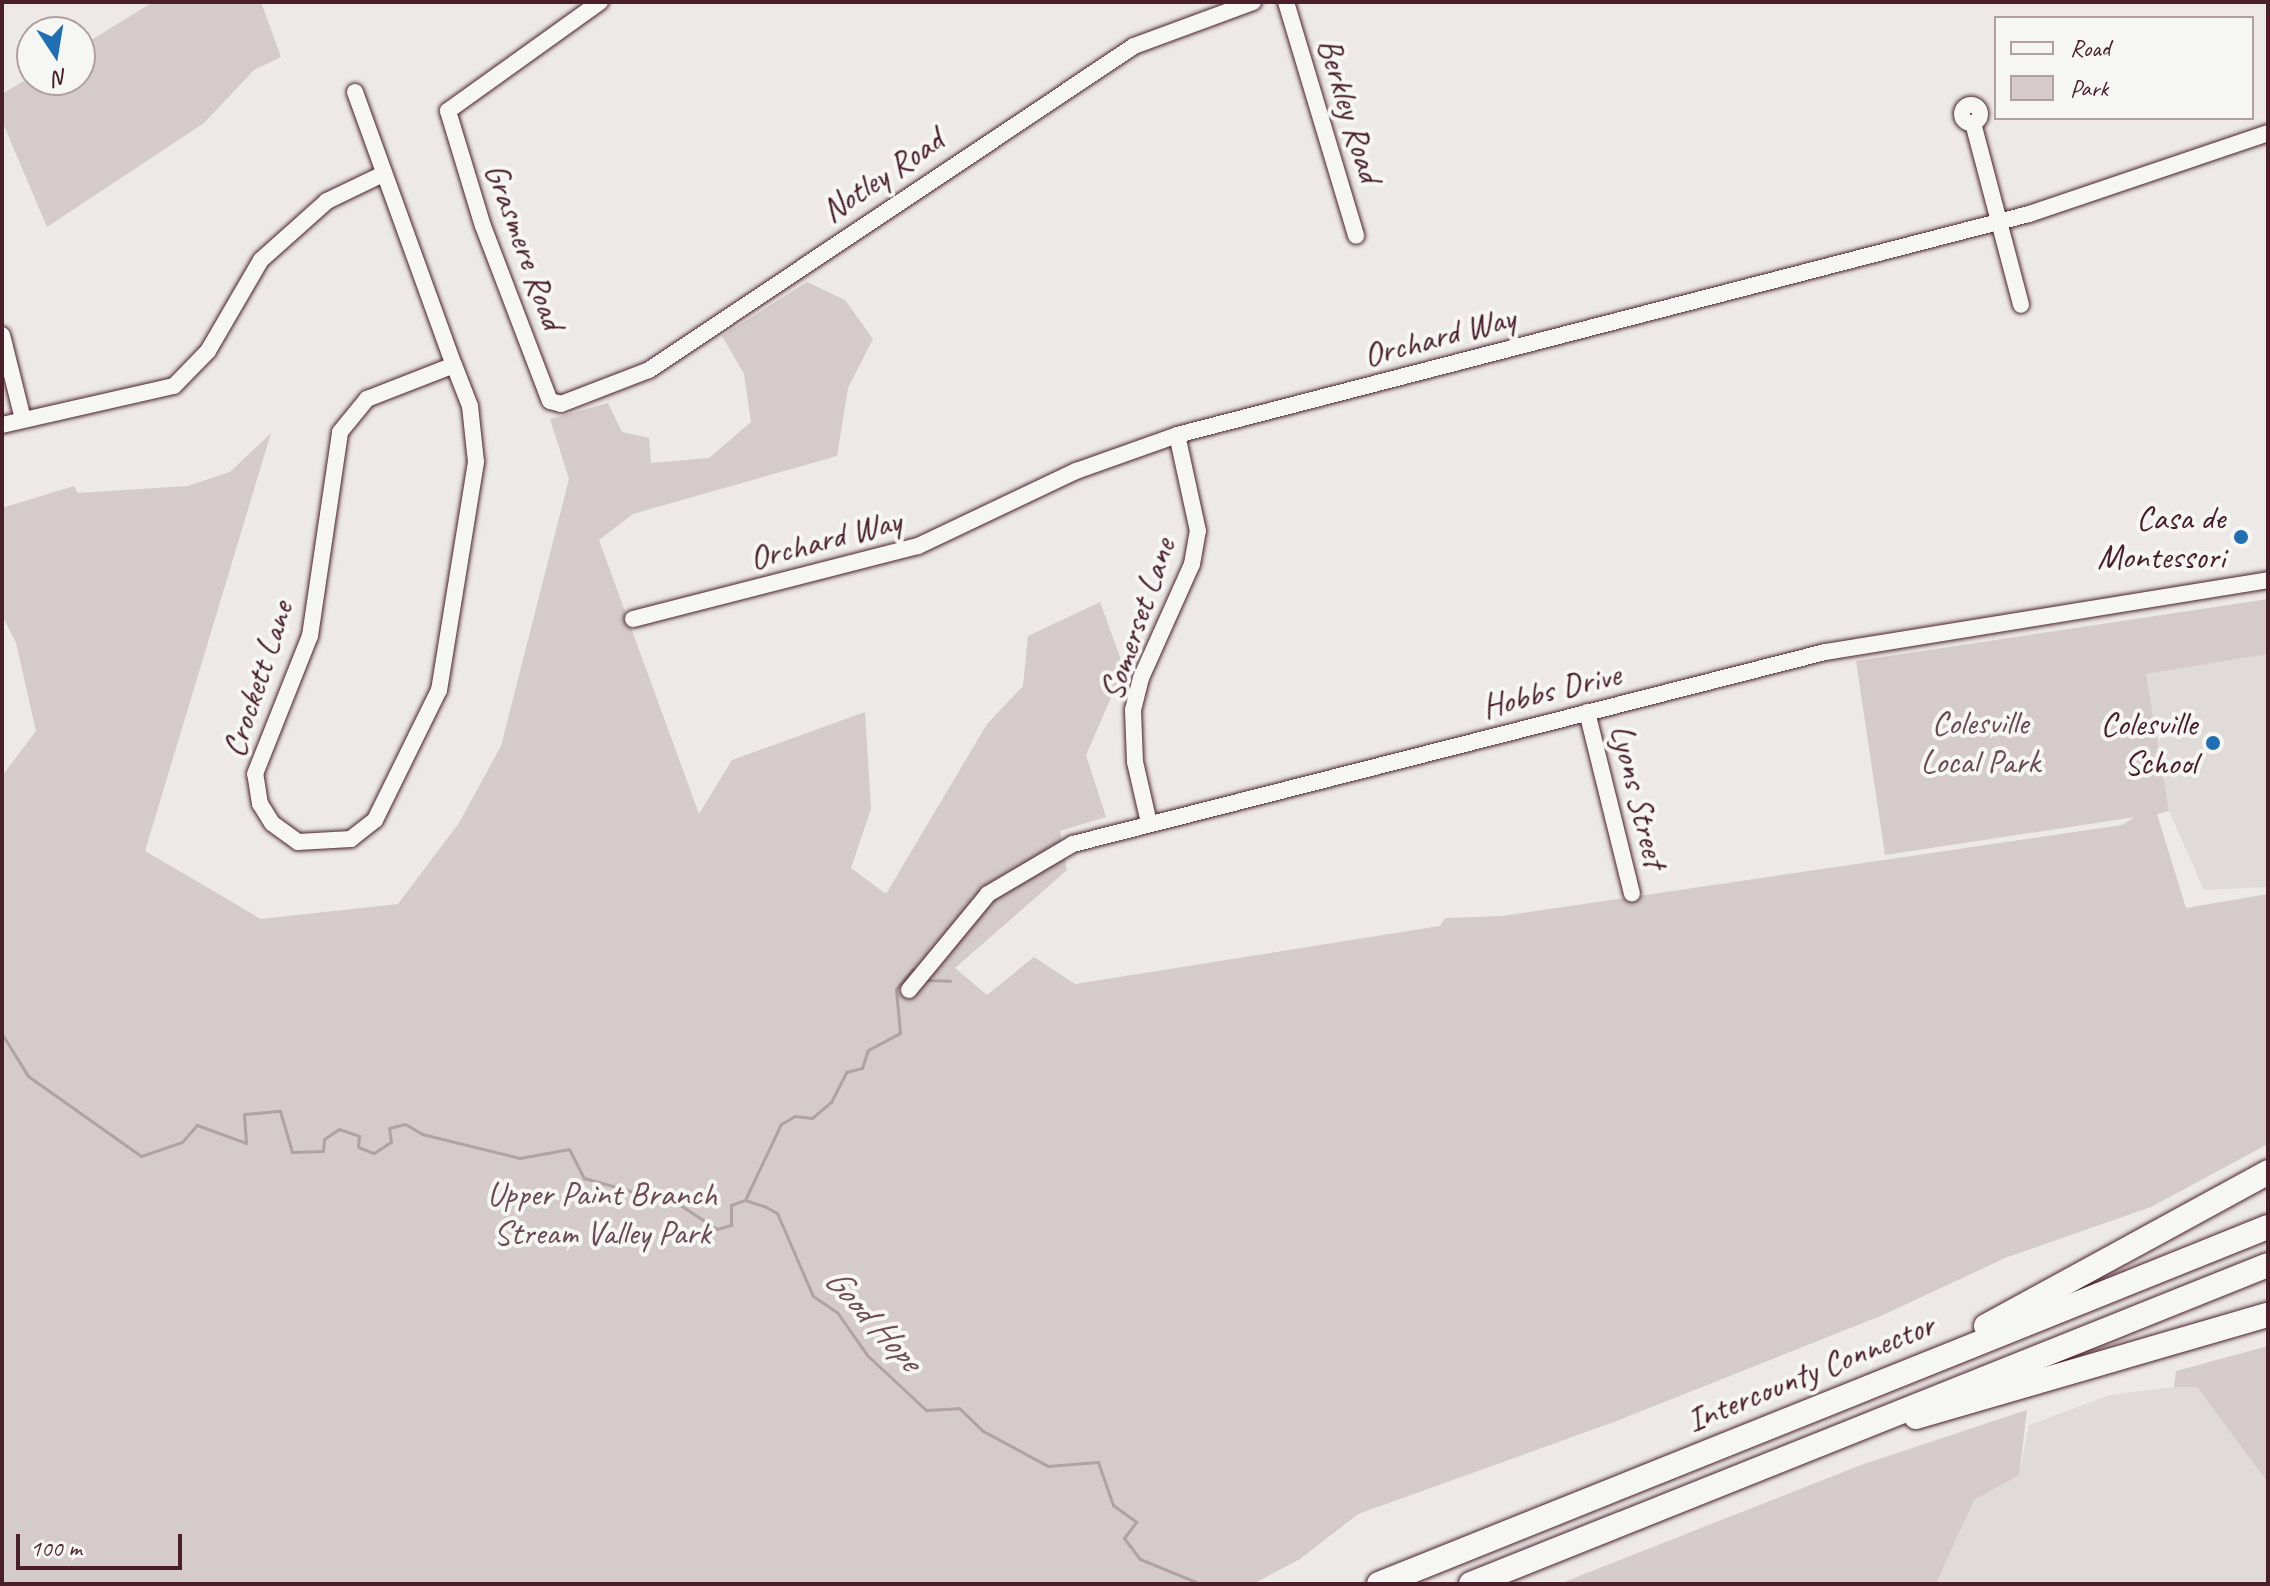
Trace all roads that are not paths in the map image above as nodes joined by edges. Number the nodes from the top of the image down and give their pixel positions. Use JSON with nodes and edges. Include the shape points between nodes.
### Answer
{"nodes":[{"id":1,"x":600,"y":2,"type":"edge"},
{"id":2,"x":1253,"y":2,"type":"edge"},
{"id":3,"x":1286,"y":2,"type":"edge"},
{"id":4,"x":355,"y":92,"type":"dead end"},
{"id":5,"x":1973,"y":123,"type":"dead end"},
{"id":6,"x":2268,"y":133,"type":"edge"},
{"id":7,"x":383,"y":174,"type":"junction"},
{"id":8,"x":1995,"y":223,"type":"junction"},
{"id":9,"x":1356,"y":236,"type":"dead end"},
{"id":10,"x":2021,"y":305,"type":"dead end"},
{"id":11,"x":2,"y":335,"type":"edge"},
{"id":12,"x":454,"y":365,"type":"junction"},
{"id":13,"x":550,"y":401,"type":"joint"},
{"id":14,"x":23,"y":419,"type":"junction"},
{"id":15,"x":2,"y":425,"type":"edge"},
{"id":16,"x":1177,"y":435,"type":"junction"},
{"id":17,"x":2268,"y":580,"type":"edge"},
{"id":18,"x":633,"y":619,"type":"dead end"},
{"id":19,"x":1587,"y":712,"type":"junction"},
{"id":20,"x":1149,"y":823,"type":"junction"},
{"id":21,"x":1632,"y":894,"type":"dead end"},
{"id":22,"x":909,"y":990,"type":"dead end"},
{"id":23,"x":2268,"y":1172,"type":"edge"},
{"id":24,"x":2268,"y":1227,"type":"edge"},
{"id":25,"x":2268,"y":1265,"type":"edge"},
{"id":26,"x":2268,"y":1315,"type":"edge"},
{"id":27,"x":1940,"y":1355,"type":"junction"},
{"id":28,"x":1836,"y":1437,"type":"junction"},
{"id":29,"x":1379,"y":1584,"type":"edge"},
{"id":30,"x":1471,"y":1584,"type":"edge"}],
"edges":[{"from":1,"to":13,"type":"street","name":"Grasmere Road","via":[[448,111],[483,226]]},
{"from":2,"to":13,"type":"street","name":"Notley Road","via":[[1134,46],[1066,86],[649,370],[561,404]]},
{"from":3,"to":9,"type":"street","name":"Berkley Road"},
{"from":4,"to":7,"type":"street","name":"Crockett Lane"},
{"from":5,"to":8,"type":"street"},
{"from":6,"to":8,"type":"street","name":"Orchard Way","via":[[2108,191]]},
{"from":7,"to":12,"type":"street","name":"Crockett Lane"},
{"from":7,"to":14,"type":"street","via":[[327,201],[261,260],[208,351],[174,386],[124,402]]},
{"from":8,"to":10,"type":"street"},
{"from":8,"to":16,"type":"street","name":"Orchard Way"},
{"from":11,"to":14,"type":"street"},
{"from":12,"to":12,"type":"street","name":"Crockett Lane","via":[[470,406],[476,462],[439,690],[375,820],[333,844],[298,842],[272,823],[260,804],[255,774],[310,636],[340,432],[367,399]]},
{"from":14,"to":15,"type":"street"},
{"from":16,"to":18,"type":"street","name":"Orchard Way","via":[[1076,471],[918,546]]},
{"from":16,"to":20,"type":"street","name":"Somerset Lane","via":[[1198,531],[1192,564],[1141,678],[1133,710],[1135,762]]},
{"from":17,"to":19,"type":"street","name":"Hobbs Drive","via":[[1825,652]]},
{"from":19,"to":20,"type":"street","name":"Hobbs Drive"},
{"from":19,"to":21,"type":"street","name":"Lyons Street"},
{"from":20,"to":22,"type":"street","name":"Hobbs Drive","via":[[1073,844],[988,894]]},
{"from":23,"to":27,"type":"highway","via":[[2035,1296]]},
{"from":24,"to":27,"type":"highway","name":"Intercounty Connector"},
{"from":25,"to":28,"type":"highway","name":"Intercounty Connector"},
{"from":26,"to":28,"type":"highway","via":[[1957,1408]]},
{"from":27,"to":29,"type":"highway","name":"Intercounty Connector"},
{"from":28,"to":30,"type":"highway","name":"Intercounty Connector"}]}
